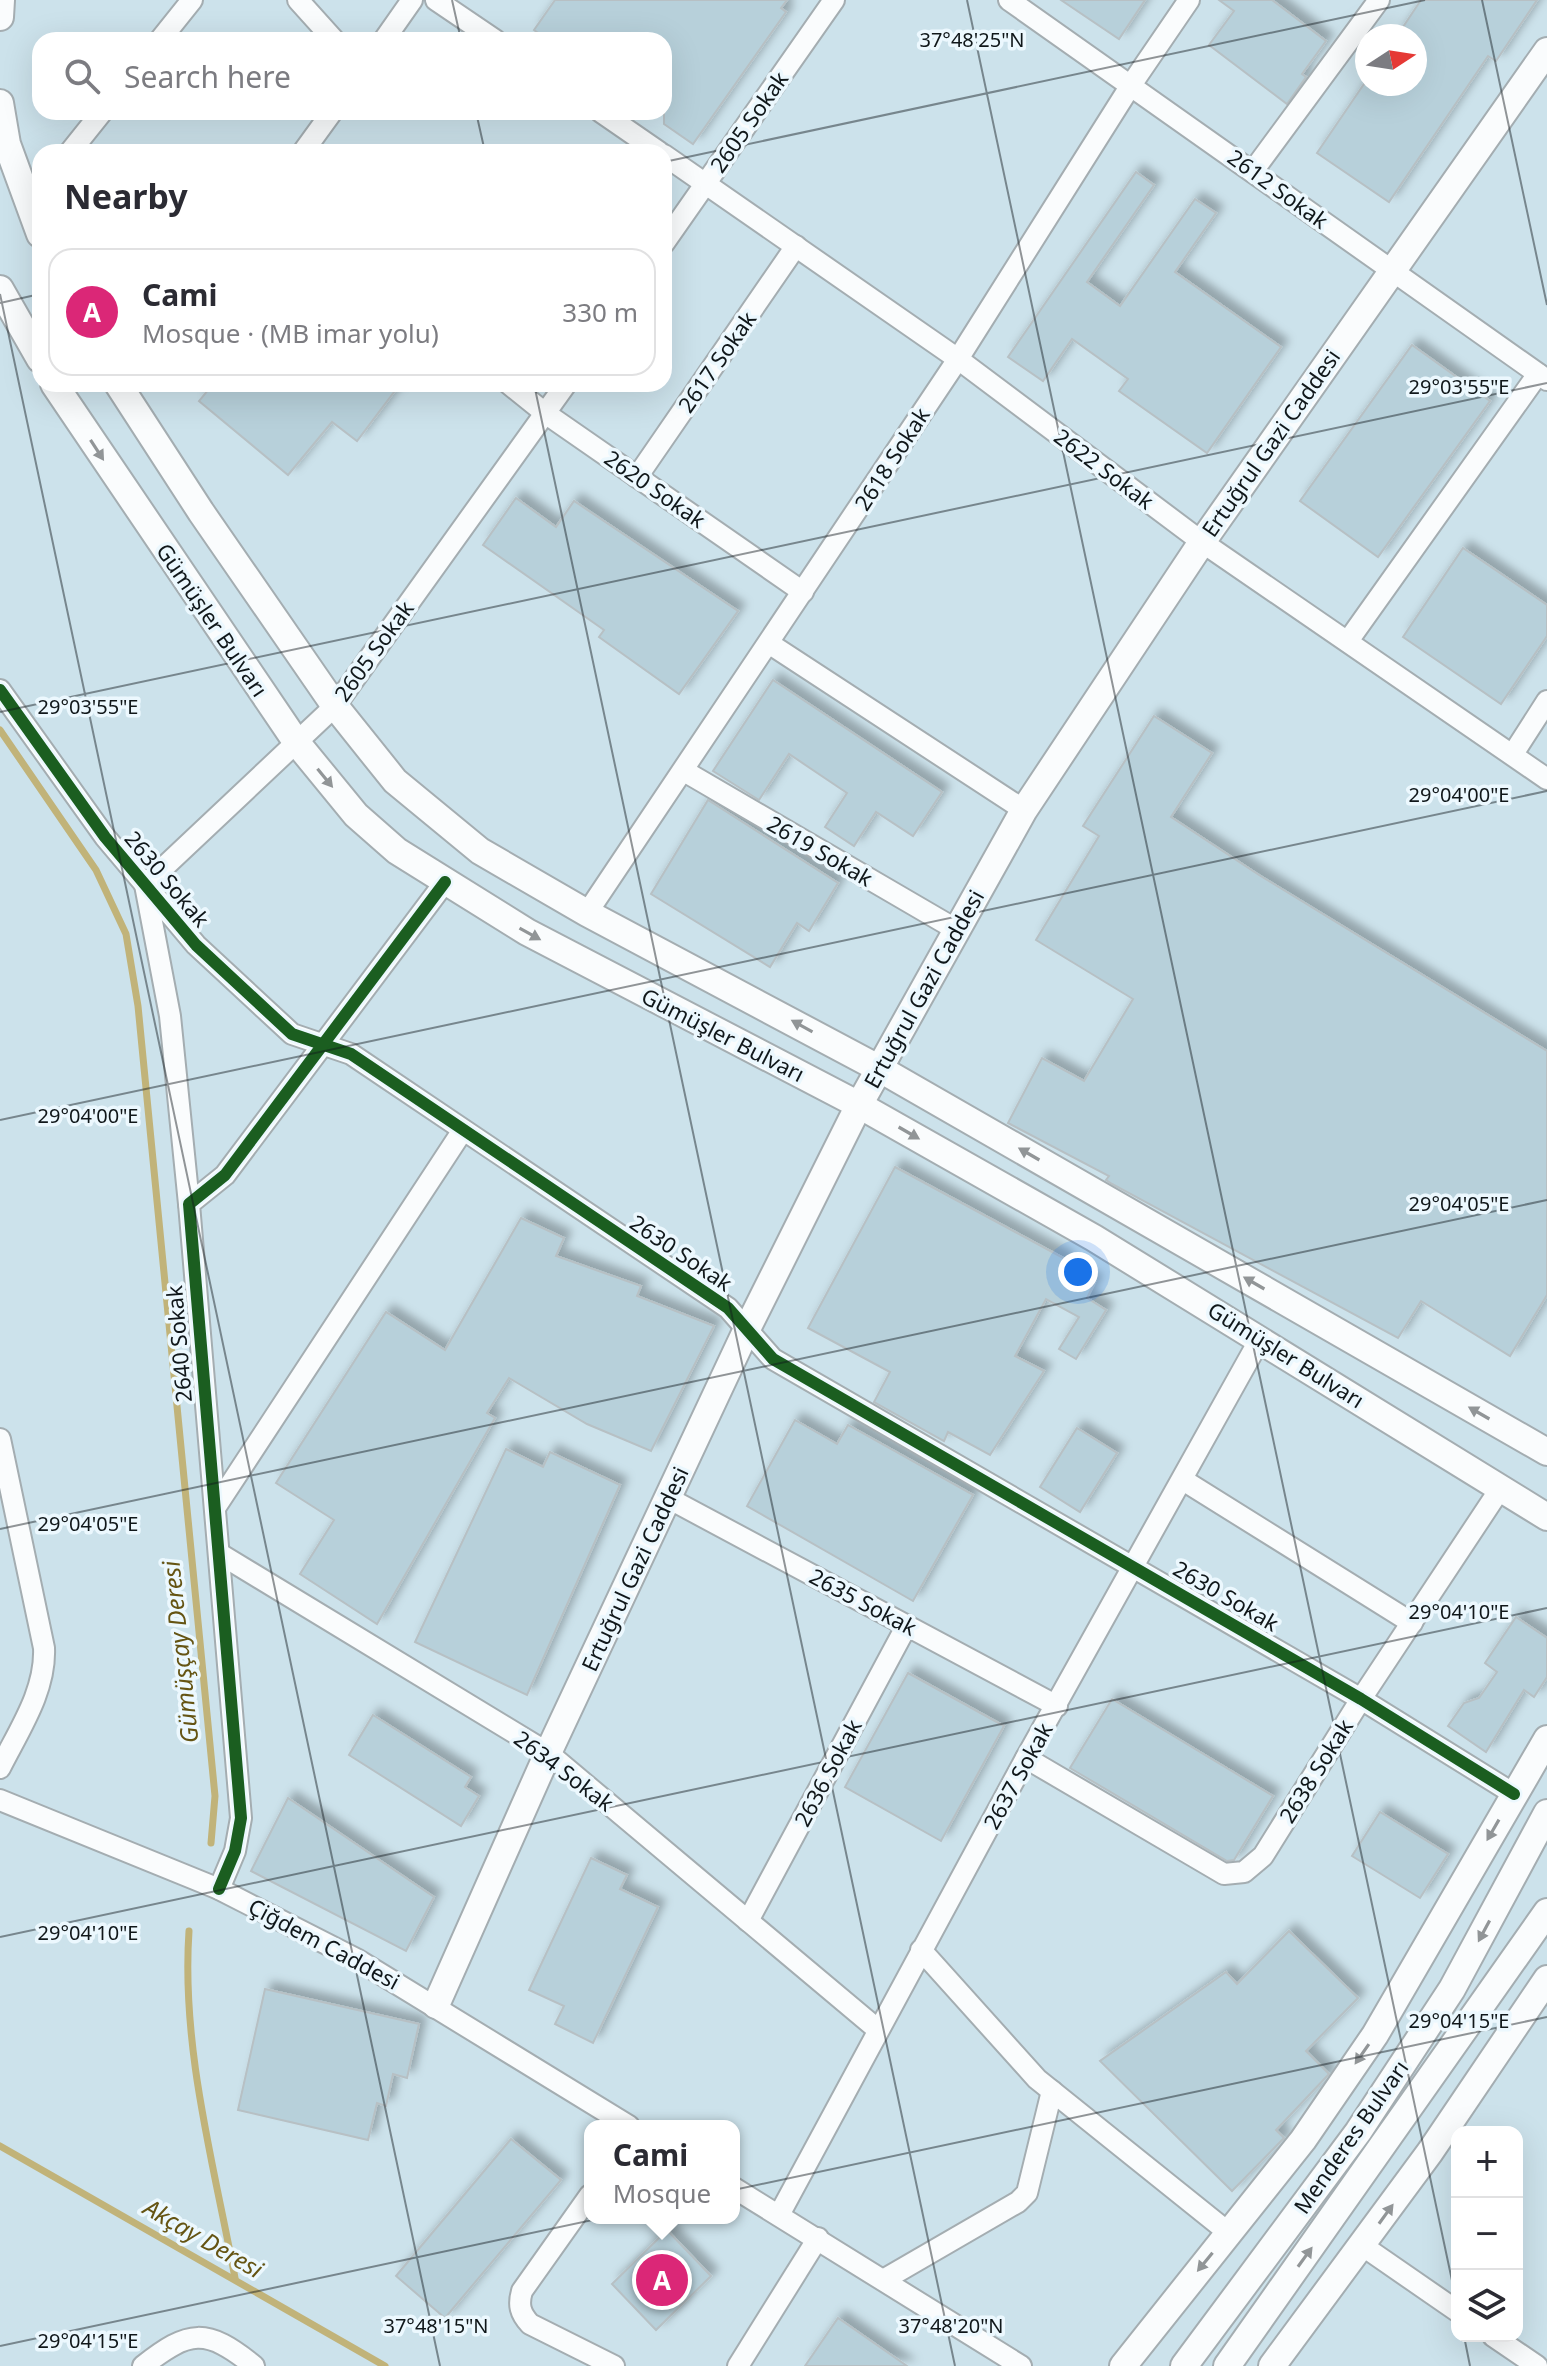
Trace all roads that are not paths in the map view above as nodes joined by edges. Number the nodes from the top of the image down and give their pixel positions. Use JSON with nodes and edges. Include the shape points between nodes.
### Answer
{"nodes":[{"id":1,"x":1,"y":0,"type":"edge"},
{"id":2,"x":192,"y":0,"type":"edge"},
{"id":3,"x":298,"y":0,"type":"edge"},
{"id":4,"x":412,"y":0,"type":"edge"},
{"id":5,"x":436,"y":0,"type":"edge"},
{"id":6,"x":834,"y":0,"type":"edge"},
{"id":7,"x":1009,"y":0,"type":"edge"},
{"id":8,"x":1189,"y":0,"type":"edge"},
{"id":9,"x":1379,"y":0,"type":"edge"},
{"id":10,"x":0,"y":17,"type":"edge"},
{"id":11,"x":166,"y":32,"type":"edge"},
{"id":12,"x":327,"y":32,"type":"edge"},
{"id":13,"x":390,"y":32,"type":"edge"},
{"id":14,"x":483,"y":32,"type":"edge"},
{"id":15,"x":1547,"y":51,"type":"edge"},
{"id":16,"x":1131,"y":85,"type":"junction"},
{"id":17,"x":0,"y":103,"type":"edge"},
{"id":18,"x":96,"y":120,"type":"edge"},
{"id":19,"x":326,"y":120,"type":"edge"},
{"id":20,"x":613,"y":120,"type":"edge"},
{"id":21,"x":76,"y":144,"type":"edge"},
{"id":22,"x":309,"y":144,"type":"edge"},
{"id":23,"x":647,"y":144,"type":"edge"},
{"id":24,"x":672,"y":161,"type":"edge"},
{"id":25,"x":1253,"y":171,"type":"junction"},
{"id":26,"x":706,"y":184,"type":"junction"},
{"id":27,"x":32,"y":194,"type":"edge"},
{"id":28,"x":672,"y":232,"type":"edge"},
{"id":29,"x":796,"y":246,"type":"junction"},
{"id":30,"x":1390,"y":270,"type":"junction"},
{"id":31,"x":0,"y":289,"type":"edge"},
{"id":32,"x":32,"y":345,"type":"edge"},
{"id":33,"x":958,"y":359,"type":"junction"},
{"id":34,"x":1542,"y":377,"type":"edge"},
{"id":35,"x":59,"y":392,"type":"edge"},
{"id":36,"x":123,"y":392,"type":"edge"},
{"id":37,"x":519,"y":392,"type":"edge"},
{"id":38,"x":560,"y":392,"type":"edge"},
{"id":39,"x":545,"y":413,"type":"junction"},
{"id":40,"x":637,"y":477,"type":"junction"},
{"id":41,"x":1202,"y":542,"type":"junction"},
{"id":42,"x":803,"y":592,"type":"junction"},
{"id":43,"x":1348,"y":641,"type":"junction"},
{"id":44,"x":770,"y":644,"type":"junction"},
{"id":45,"x":0,"y":690,"type":"edge"},
{"id":46,"x":1547,"y":701,"type":"edge"},
{"id":47,"x":335,"y":706,"type":"junction"},
{"id":48,"x":297,"y":743,"type":"junction"},
{"id":49,"x":1513,"y":754,"type":"junction"},
{"id":50,"x":684,"y":771,"type":"junction"},
{"id":51,"x":1547,"y":779,"type":"edge"},
{"id":52,"x":1024,"y":810,"type":"junction"},
{"id":53,"x":445,"y":882,"type":"junction"},
{"id":54,"x":145,"y":885,"type":"junction"},
{"id":55,"x":587,"y":913,"type":"junction"},
{"id":56,"x":957,"y":930,"type":"junction"},
{"id":57,"x":320,"y":1046,"type":"junction"},
{"id":58,"x":880,"y":1069,"type":"junction"},
{"id":59,"x":859,"y":1105,"type":"junction"},
{"id":60,"x":463,"y":1130,"type":"junction"},
{"id":61,"x":189,"y":1204,"type":"junction"},
{"id":62,"x":746,"y":1331,"type":"junction"},
{"id":63,"x":1260,"y":1339,"type":"junction"},
{"id":64,"x":0,"y":1439,"type":"edge"},
{"id":65,"x":1547,"y":1452,"type":"edge"},
{"id":66,"x":1183,"y":1480,"type":"junction"},
{"id":67,"x":1500,"y":1489,"type":"junction"},
{"id":68,"x":668,"y":1498,"type":"junction"},
{"id":69,"x":215,"y":1508,"type":"junction"},
{"id":70,"x":1547,"y":1517,"type":"edge"},
{"id":71,"x":220,"y":1554,"type":"junction"},
{"id":72,"x":1135,"y":1566,"type":"junction"},
{"id":73,"x":1412,"y":1623,"type":"junction"},
{"id":74,"x":907,"y":1625,"type":"junction"},
{"id":75,"x":1361,"y":1699,"type":"junction"},
{"id":76,"x":1057,"y":1706,"type":"junction"},
{"id":77,"x":1547,"y":1739,"type":"edge"},
{"id":78,"x":548,"y":1753,"type":"junction"},
{"id":79,"x":1026,"y":1758,"type":"junction"},
{"id":80,"x":0,"y":1768,"type":"edge"},
{"id":81,"x":1514,"y":1794,"type":"junction"},
{"id":82,"x":0,"y":1800,"type":"edge"},
{"id":83,"x":1547,"y":1813,"type":"edge"},
{"id":84,"x":219,"y":1889,"type":"junction"},
{"id":85,"x":1547,"y":1912,"type":"edge"},
{"id":86,"x":748,"y":1921,"type":"junction"},
{"id":87,"x":921,"y":1950,"type":"junction"},
{"id":88,"x":1547,"y":1979,"type":"edge"},
{"id":89,"x":436,"y":2005,"type":"junction"},
{"id":90,"x":877,"y":2029,"type":"junction"},
{"id":91,"x":1052,"y":2091,"type":"junction"},
{"id":92,"x":619,"y":2120,"type":"edge"},
{"id":93,"x":740,"y":2192,"type":"edge"},
{"id":94,"x":584,"y":2203,"type":"edge"},
{"id":95,"x":779,"y":2215,"type":"junction"},
{"id":96,"x":1229,"y":2233,"type":"junction"},
{"id":97,"x":818,"y":2238,"type":"junction"},
{"id":98,"x":1363,"y":2246,"type":"junction"},
{"id":99,"x":885,"y":2279,"type":"junction"},
{"id":100,"x":1451,"y":2307,"type":"edge"},
{"id":101,"x":1502,"y":2342,"type":"edge"},
{"id":102,"x":143,"y":2366,"type":"edge"},
{"id":103,"x":254,"y":2366,"type":"edge"},
{"id":104,"x":614,"y":2366,"type":"edge"},
{"id":105,"x":738,"y":2366,"type":"edge"},
{"id":106,"x":1021,"y":2366,"type":"edge"},
{"id":107,"x":1123,"y":2366,"type":"edge"},
{"id":108,"x":1184,"y":2366,"type":"edge"},
{"id":109,"x":1227,"y":2366,"type":"edge"},
{"id":110,"x":1272,"y":2366,"type":"edge"},
{"id":111,"x":1537,"y":2366,"type":"edge"}],
"edges":[{"from":1,"to":10,"type":"main road"},
{"from":2,"to":11,"type":"street"},
{"from":3,"to":12,"type":"street"},
{"from":4,"to":13,"type":"street"},
{"from":5,"to":14,"type":"street"},
{"from":6,"to":26,"type":"street","name":"2605 Sokak"},
{"from":7,"to":16,"type":"street","name":"2612 Sokak"},
{"from":8,"to":16,"type":"street","name":"2618 Sokak"},
{"from":9,"to":25,"type":"street"},
{"from":15,"to":30,"type":"main road","name":"Ertuğrul Gazi Caddesi"},
{"from":16,"to":25,"type":"street","name":"2612 Sokak"},
{"from":16,"to":33,"type":"street","name":"2618 Sokak"},
{"from":17,"to":27,"type":"main road","via":[[7,144]]},
{"from":18,"to":21,"type":"street"},
{"from":19,"to":22,"type":"street"},
{"from":20,"to":23,"type":"street","name":"2622 Sokak"},
{"from":24,"to":26,"type":"street","name":"2622 Sokak"},
{"from":25,"to":30,"type":"street","name":"2612 Sokak"},
{"from":26,"to":28,"type":"street","name":"2605 Sokak"},
{"from":26,"to":29,"type":"street","name":"2622 Sokak"},
{"from":29,"to":33,"type":"street","name":"2622 Sokak"},
{"from":29,"to":40,"type":"street","name":"2617 Sokak"},
{"from":30,"to":34,"type":"street","name":"2612 Sokak"},
{"from":30,"to":41,"type":"main road","name":"Ertuğrul Gazi Caddesi"},
{"from":31,"to":32,"type":"main road"},
{"from":33,"to":41,"type":"street","name":"2622 Sokak"},
{"from":33,"to":42,"type":"street","name":"2618 Sokak"},
{"from":34,"to":43,"type":"street"},
{"from":35,"to":48,"type":"main road","name":"Gümüşler Bulvarı","one_way":true},
{"from":36,"to":47,"type":"main road","name":"Gümüşler Bulvarı"},
{"from":37,"to":39,"type":"street","name":"2620 Sokak"},
{"from":38,"to":39,"type":"street","name":"2605 Sokak"},
{"from":39,"to":40,"type":"street","name":"2620 Sokak"},
{"from":39,"to":47,"type":"street","name":"2605 Sokak"},
{"from":40,"to":42,"type":"street","name":"2620 Sokak"},
{"from":41,"to":43,"type":"street","name":"2622 Sokak"},
{"from":41,"to":52,"type":"main road","name":"Ertuğrul Gazi Caddesi"},
{"from":42,"to":44,"type":"street","name":"2618 Sokak"},
{"from":43,"to":49,"type":"street","name":"2622 Sokak"},
{"from":44,"to":50,"type":"street","name":"2618 Sokak"},
{"from":44,"to":52,"type":"street"},
{"from":45,"to":54,"type":"street","name":"2630 Sokak"},
{"from":46,"to":49,"type":"street"},
{"from":47,"to":48,"type":"street","name":"2605 Sokak"},
{"from":47,"to":55,"type":"main road","name":"Gümüşler Bulvarı","via":[[395,781],[480,851]]},
{"from":48,"to":53,"type":"main road","name":"Gümüşler Bulvarı","one_way":true,"via":[[356,815],[397,851]]},
{"from":48,"to":54,"type":"street","name":"2605 Sokak"},
{"from":49,"to":51,"type":"street","name":"2622 Sokak"},
{"from":50,"to":55,"type":"street","name":"2618 Sokak"},
{"from":50,"to":56,"type":"street","name":"2619 Sokak"},
{"from":52,"to":56,"type":"main road","name":"Ertuğrul Gazi Caddesi"},
{"from":53,"to":57,"type":"street"},
{"from":53,"to":59,"type":"main road","name":"Gümüşler Bulvarı","one_way":true,"via":[[527,932]]},
{"from":54,"to":57,"type":"street","name":"2630 Sokak","via":[[196,945],[268,1015],[292,1034]]},
{"from":54,"to":61,"type":"street","name":"2640 Sokak","via":[[170,1016]]},
{"from":58,"to":55,"type":"main road","name":"Gümüşler Bulvarı","one_way":true},
{"from":56,"to":58,"type":"main road","name":"Ertuğrul Gazi Caddesi"},
{"from":57,"to":60,"type":"street","name":"2630 Sokak","via":[[351,1054]]},
{"from":57,"to":61,"type":"street","via":[[225,1175]]},
{"from":58,"to":59,"type":"main road","name":"Ertuğrul Gazi Caddesi"},
{"from":65,"to":58,"type":"main road","name":"Gümüşler Bulvarı","one_way":true},
{"from":59,"to":62,"type":"main road","name":"Ertuğrul Gazi Caddesi"},
{"from":59,"to":63,"type":"main road","name":"Gümüşler Bulvarı","one_way":true},
{"from":60,"to":62,"type":"street","name":"2630 Sokak","via":[[728,1308]]},
{"from":60,"to":69,"type":"street"},
{"from":61,"to":69,"type":"street","name":"2640 Sokak"},
{"from":62,"to":68,"type":"main road","name":"Ertuğrul Gazi Caddesi"},
{"from":62,"to":72,"type":"street","name":"2630 Sokak","via":[[773,1359]]},
{"from":63,"to":66,"type":"street","name":"2637 Sokak"},
{"from":63,"to":67,"type":"main road","name":"Gümüşler Bulvarı"},
{"from":64,"to":80,"type":"street","via":[[45,1669]]},
{"from":66,"to":72,"type":"street","name":"2637 Sokak"},
{"from":66,"to":73,"type":"street"},
{"from":67,"to":70,"type":"main road","name":"Gümüşler Bulvarı"},
{"from":67,"to":73,"type":"street","name":"2638 Sokak"},
{"from":68,"to":74,"type":"street","name":"2635 Sokak"},
{"from":68,"to":78,"type":"main road","name":"Ertuğrul Gazi Caddesi"},
{"from":69,"to":71,"type":"street","name":"2640 Sokak"},
{"from":71,"to":78,"type":"street","name":"2634 Sokak"},
{"from":71,"to":84,"type":"street","name":"2640 Sokak","via":[[241,1818],[235,1851]]},
{"from":72,"to":75,"type":"street","name":"2630 Sokak"},
{"from":72,"to":76,"type":"street","name":"2637 Sokak"},
{"from":73,"to":75,"type":"street","name":"2638 Sokak"},
{"from":74,"to":76,"type":"street","name":"2635 Sokak"},
{"from":74,"to":86,"type":"street","name":"2636 Sokak"},
{"from":75,"to":79,"type":"street","name":"2638 Sokak","via":[[1263,1856],[1244,1872],[1224,1874]]},
{"from":75,"to":81,"type":"street","name":"2630 Sokak"},
{"from":76,"to":79,"type":"street","name":"2637 Sokak"},
{"from":77,"to":81,"type":"main road"},
{"from":78,"to":86,"type":"street","name":"2634 Sokak"},
{"from":78,"to":89,"type":"main road","name":"Ertuğrul Gazi Caddesi"},
{"from":79,"to":87,"type":"street","name":"2637 Sokak"},
{"from":81,"to":96,"type":"main road","one_way":true,"via":[[1375,2035],[1303,2140]]},
{"from":82,"to":84,"type":"street","name":"Çiğdem Caddesi"},
{"from":83,"to":108,"type":"main road","name":"Menderes Bulvarı","one_way":true,"via":[[1452,1989],[1358,2132]]},
{"from":84,"to":89,"type":"street","name":"Çiğdem Caddesi"},
{"from":109,"to":85,"type":"main road","name":"Menderes Bulvarı","one_way":true},
{"from":86,"to":90,"type":"street","name":"2634 Sokak"},
{"from":87,"to":90,"type":"street","name":"2637 Sokak"},
{"from":87,"to":91,"type":"street"},
{"from":98,"to":88,"type":"main road","one_way":true},
{"from":89,"to":92,"type":"street","name":"Çiğdem Caddesi"},
{"from":90,"to":95,"type":"street","name":"2637 Sokak"},
{"from":91,"to":96,"type":"street"},
{"from":91,"to":99,"type":"street","via":[[1027,2193]]},
{"from":93,"to":95,"type":"street"},
{"from":94,"to":104,"type":"street","via":[[522,2291],[521,2314],[530,2324]]},
{"from":95,"to":97,"type":"street"},
{"from":96,"to":107,"type":"main road","one_way":true},
{"from":97,"to":99,"type":"street"},
{"from":97,"to":105,"type":"street"},
{"from":98,"to":100,"type":"street"},
{"from":98,"to":110,"type":"main road"},
{"from":99,"to":106,"type":"street"},
{"from":101,"to":111,"type":"street"},
{"from":102,"to":103,"type":"street","via":[[175,2340],[194,2336],[225,2347]]}]}
